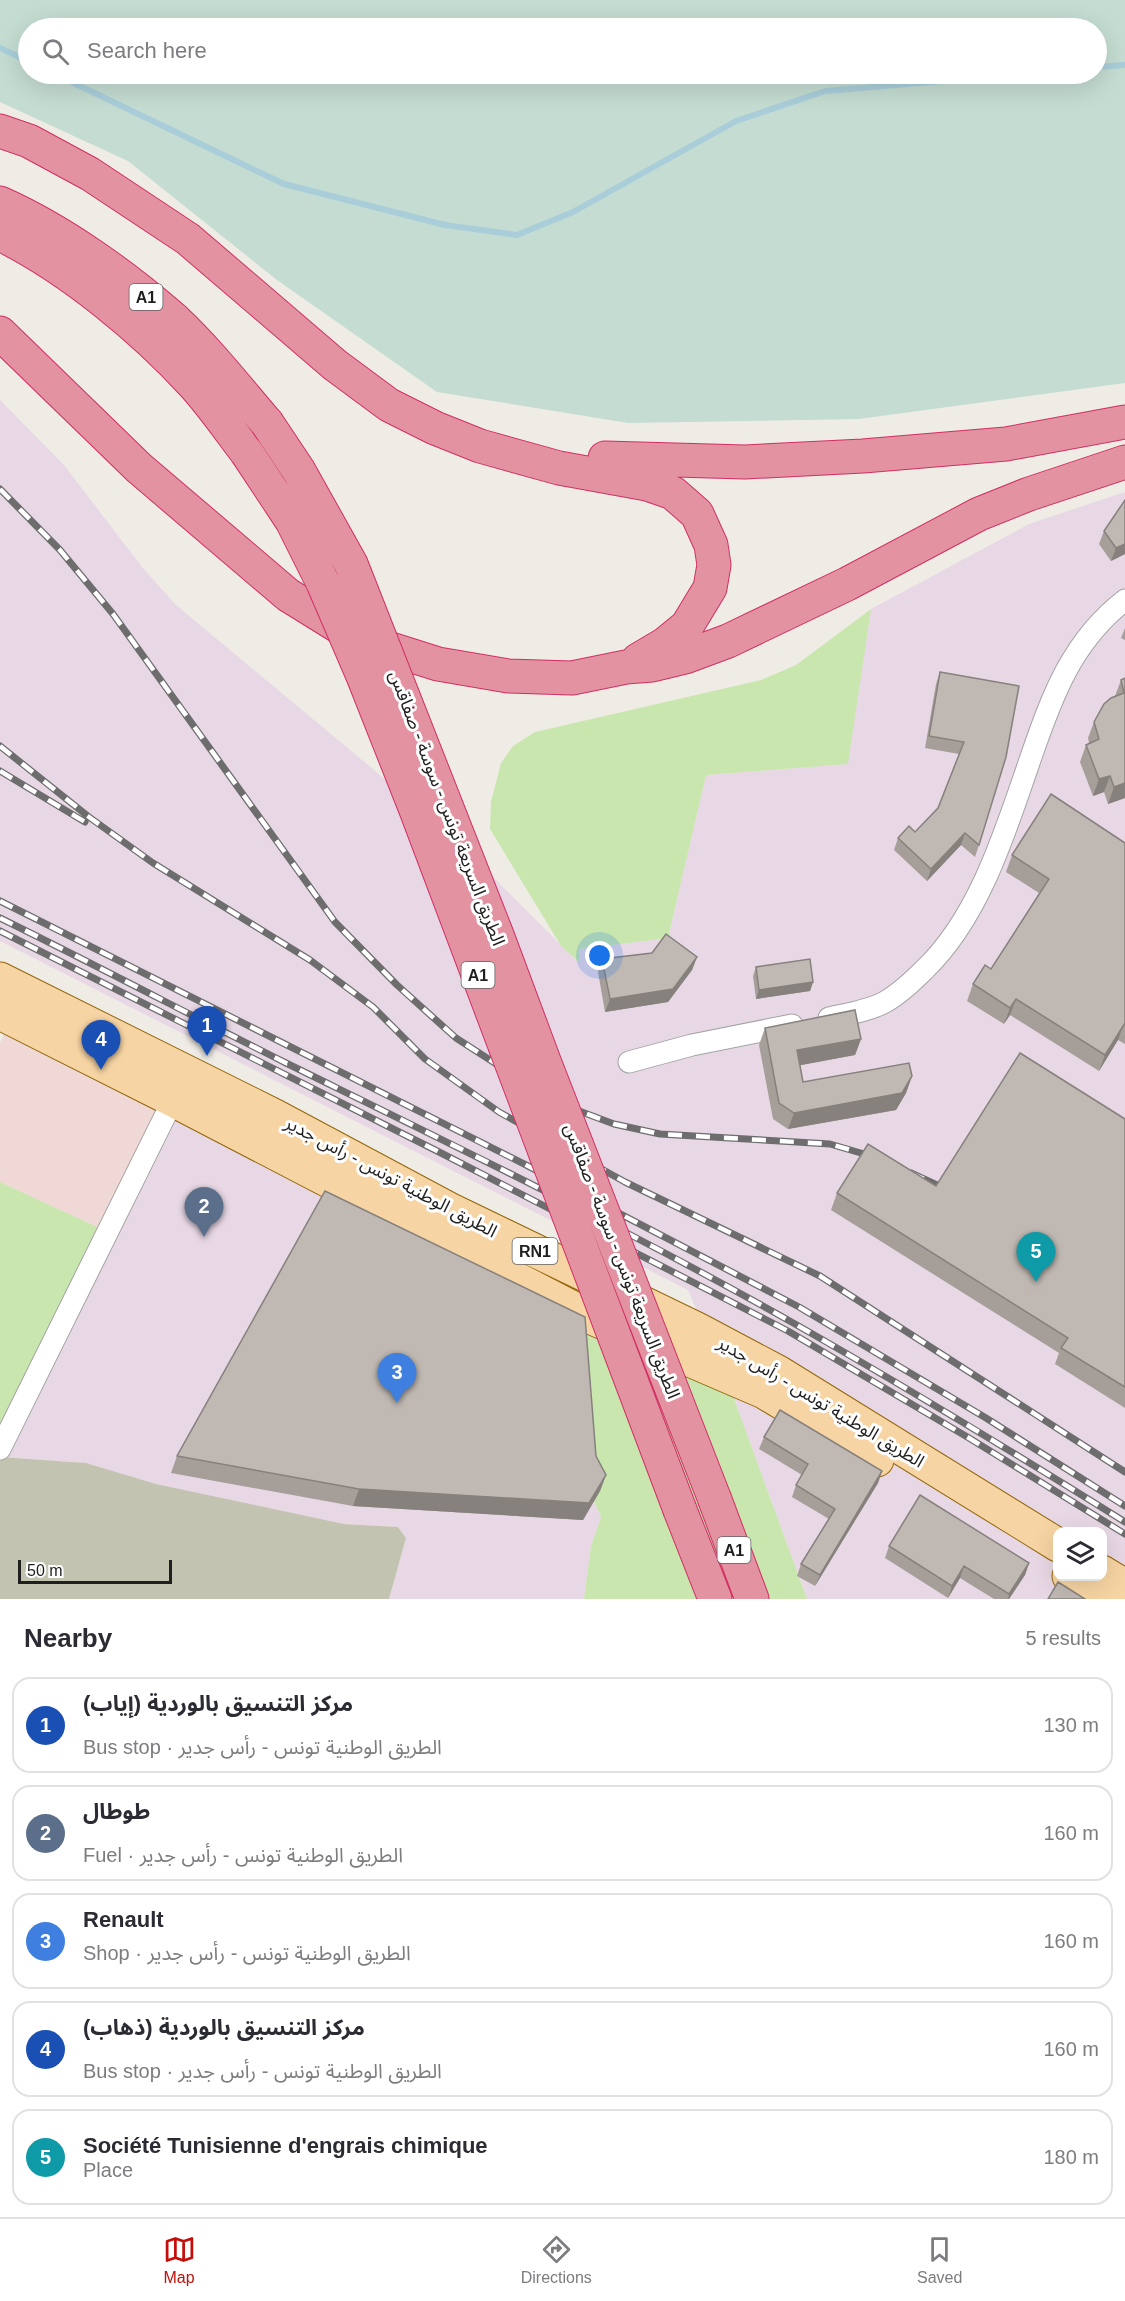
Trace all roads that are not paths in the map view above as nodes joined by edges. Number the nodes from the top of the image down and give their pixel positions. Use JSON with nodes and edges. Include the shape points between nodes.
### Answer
{"nodes":[{"id":1,"x":0,"y":131,"type":"edge"},
{"id":2,"x":0,"y":203,"type":"edge"},
{"id":3,"x":0,"y":234,"type":"edge"},
{"id":4,"x":0,"y":333,"type":"edge"},
{"id":5,"x":1125,"y":422,"type":"edge"},
{"id":6,"x":480,"y":446,"type":"junction"},
{"id":7,"x":1125,"y":462,"type":"edge"},
{"id":8,"x":1125,"y":600,"type":"edge"},
{"id":9,"x":626,"y":668,"type":"junction"},
{"id":10,"x":0,"y":979,"type":"edge"},
{"id":11,"x":0,"y":1013,"type":"edge"},
{"id":12,"x":629,"y":1062,"type":"dead end"},
{"id":13,"x":173,"y":1100,"type":"junction"},
{"id":14,"x":0,"y":1449,"type":"edge"},
{"id":15,"x":1053,"y":1542,"type":"edge"},
{"id":16,"x":1053,"y":1565,"type":"edge"},
{"id":17,"x":1107,"y":1575,"type":"edge"},
{"id":18,"x":1076,"y":1581,"type":"edge"},
{"id":19,"x":1125,"y":1586,"type":"edge"},
{"id":20,"x":715,"y":1599,"type":"edge"},
{"id":21,"x":752,"y":1599,"type":"edge"},
{"id":22,"x":1100,"y":1599,"type":"edge"}],
"edges":[{"from":1,"to":6,"type":"highway","via":[[29,141],[90,174],[188,238],[335,365],[389,405]]},
{"from":2,"to":21,"type":"highway","name":"الطريق السريعة تونس - سوسة - صفاقس","number":"A1","bridge":true,"via":[[77,247],[175,321],[267,423],[300,471],[351,564],[498,935]]},
{"from":3,"to":20,"type":"highway","name":"الطريق السريعة تونس - سوسة - صفاقس","number":"A1","bridge":true,"via":[[60,269],[150,340],[195,386],[247,453],[292,521],[363,676],[416,810]]},
{"from":4,"to":9,"type":"highway","via":[[139,468],[288,595],[359,639],[438,664],[508,676],[572,678]]},
{"from":5,"to":6,"type":"highway","via":[[1006,444],[744,462],[610,459]]},
{"from":6,"to":9,"type":"highway","via":[[559,468],[647,484],[673,494],[697,514],[713,555],[710,588],[687,626]]},
{"from":7,"to":9,"type":"highway","via":[[979,514],[728,641],[686,657]]},
{"from":8,"to":12,"type":"street","via":[[1105,615],[1071,660],[1048,709],[989,869],[959,930],[915,979],[885,1002],[847,1014],[692,1045]]},
{"from":10,"to":15,"type":"main road","name":"الطريق الوطنية تونس - رأس جدير","number":"RN1","via":[[778,1372]]},
{"from":11,"to":13,"type":"main road","name":"الطريق الوطنية تونس - رأس جدير","number":"RN1"},
{"from":13,"to":14,"type":"street"},
{"from":13,"to":16,"type":"main road","name":"الطريق الوطنية تونس - رأس جدير","number":"RN1","via":[[592,1318],[764,1392]]},
{"from":17,"to":19,"type":"main road"},
{"from":18,"to":22,"type":"main road"}]}
